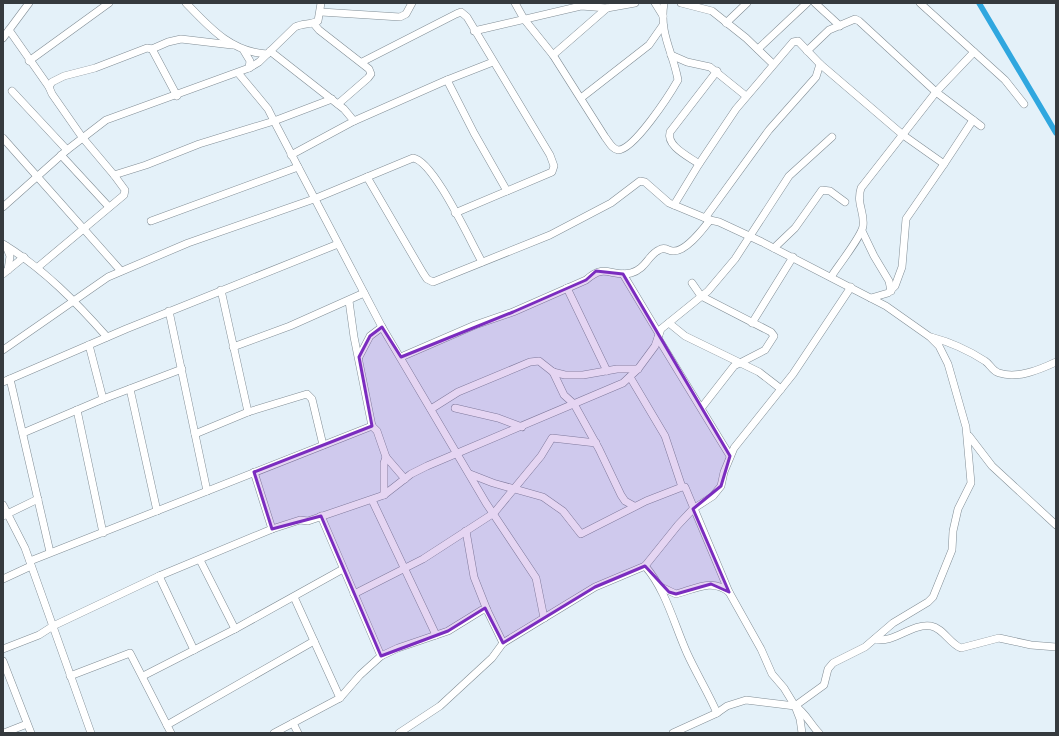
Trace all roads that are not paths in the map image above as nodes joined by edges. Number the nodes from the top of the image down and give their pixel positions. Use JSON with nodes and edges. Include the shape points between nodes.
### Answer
{"nodes":[{"id":1,"x":109,"y":3,"type":"edge"},
{"id":2,"x":186,"y":3,"type":"edge"},
{"id":3,"x":321,"y":3,"type":"edge"},
{"id":4,"x":412,"y":3,"type":"edge"},
{"id":5,"x":515,"y":3,"type":"edge"},
{"id":6,"x":634,"y":3,"type":"edge"},
{"id":7,"x":655,"y":3,"type":"edge"},
{"id":8,"x":664,"y":3,"type":"edge"},
{"id":9,"x":681,"y":3,"type":"edge"},
{"id":10,"x":747,"y":3,"type":"edge"},
{"id":11,"x":807,"y":3,"type":"edge"},
{"id":12,"x":815,"y":3,"type":"edge"},
{"id":13,"x":920,"y":3,"type":"edge"},
{"id":14,"x":26,"y":4,"type":"edge"},
{"id":15,"x":607,"y":8,"type":"junction"},
{"id":16,"x":321,"y":12,"type":"junction"},
{"id":17,"x":663,"y":16,"type":"junction"},
{"id":18,"x":524,"y":19,"type":"junction"},
{"id":19,"x":316,"y":22,"type":"junction"},
{"id":20,"x":726,"y":24,"type":"junction"},
{"id":21,"x":663,"y":25,"type":"junction"},
{"id":22,"x":840,"y":26,"type":"junction"},
{"id":23,"x":8,"y":30,"type":"junction"},
{"id":24,"x":474,"y":31,"type":"junction"},
{"id":25,"x":3,"y":38,"type":"edge"},
{"id":26,"x":232,"y":45,"type":"junction"},
{"id":27,"x":152,"y":49,"type":"junction"},
{"id":28,"x":758,"y":49,"type":"junction"},
{"id":29,"x":244,"y":51,"type":"junction"},
{"id":30,"x":807,"y":51,"type":"junction"},
{"id":31,"x":269,"y":52,"type":"junction"},
{"id":32,"x":974,"y":52,"type":"junction"},
{"id":33,"x":553,"y":55,"type":"junction"},
{"id":34,"x":671,"y":55,"type":"junction"},
{"id":35,"x":29,"y":61,"type":"junction"},
{"id":36,"x":362,"y":62,"type":"junction"},
{"id":37,"x":493,"y":62,"type":"junction"},
{"id":38,"x":773,"y":64,"type":"junction"},
{"id":39,"x":820,"y":64,"type":"junction"},
{"id":40,"x":250,"y":68,"type":"junction"},
{"id":41,"x":717,"y":71,"type":"junction"},
{"id":42,"x":238,"y":74,"type":"junction"},
{"id":43,"x":447,"y":80,"type":"junction"},
{"id":44,"x":49,"y":87,"type":"junction"},
{"id":45,"x":12,"y":91,"type":"dead end"},
{"id":46,"x":936,"y":92,"type":"junction"},
{"id":47,"x":177,"y":96,"type":"junction"},
{"id":48,"x":746,"y":96,"type":"junction"},
{"id":49,"x":581,"y":98,"type":"junction"},
{"id":50,"x":332,"y":99,"type":"junction"},
{"id":51,"x":338,"y":104,"type":"junction"},
{"id":52,"x":1024,"y":104,"type":"dead end"},
{"id":53,"x":972,"y":120,"type":"junction"},
{"id":54,"x":274,"y":121,"type":"junction"},
{"id":55,"x":354,"y":121,"type":"junction"},
{"id":56,"x":981,"y":126,"type":"dead end"},
{"id":57,"x":903,"y":135,"type":"junction"},
{"id":58,"x":82,"y":137,"type":"junction"},
{"id":59,"x":832,"y":137,"type":"dead end"},
{"id":60,"x":3,"y":138,"type":"edge"},
{"id":61,"x":67,"y":150,"type":"junction"},
{"id":62,"x":61,"y":155,"type":"junction"},
{"id":63,"x":291,"y":155,"type":"junction"},
{"id":64,"x":698,"y":164,"type":"junction"},
{"id":65,"x":944,"y":164,"type":"junction"},
{"id":66,"x":298,"y":166,"type":"junction"},
{"id":67,"x":114,"y":175,"type":"junction"},
{"id":68,"x":37,"y":177,"type":"junction"},
{"id":69,"x":368,"y":177,"type":"junction"},
{"id":70,"x":508,"y":191,"type":"junction"},
{"id":71,"x":314,"y":199,"type":"junction"},
{"id":72,"x":845,"y":202,"type":"dead end"},
{"id":73,"x":674,"y":205,"type":"junction"},
{"id":74,"x":3,"y":207,"type":"edge"},
{"id":75,"x":109,"y":208,"type":"junction"},
{"id":76,"x":455,"y":213,"type":"junction"},
{"id":77,"x":708,"y":219,"type":"junction"},
{"id":78,"x":151,"y":221,"type":"dead end"},
{"id":79,"x":84,"y":228,"type":"junction"},
{"id":80,"x":862,"y":231,"type":"junction"},
{"id":81,"x":750,"y":237,"type":"junction"},
{"id":82,"x":338,"y":244,"type":"junction"},
{"id":83,"x":5,"y":245,"type":"edge"},
{"id":84,"x":774,"y":248,"type":"junction"},
{"id":85,"x":24,"y":257,"type":"junction"},
{"id":86,"x":793,"y":257,"type":"junction"},
{"id":87,"x":482,"y":262,"type":"junction"},
{"id":88,"x":38,"y":267,"type":"junction"},
{"id":89,"x":121,"y":271,"type":"junction"},
{"id":90,"x":6,"y":272,"type":"edge"},
{"id":91,"x":623,"y":274,"type":"junction"},
{"id":92,"x":831,"y":277,"type":"junction"},
{"id":93,"x":692,"y":283,"type":"dead end"},
{"id":94,"x":851,"y":287,"type":"junction"},
{"id":95,"x":567,"y":288,"type":"junction"},
{"id":96,"x":221,"y":290,"type":"junction"},
{"id":97,"x":891,"y":291,"type":"junction"},
{"id":98,"x":364,"y":293,"type":"junction"},
{"id":99,"x":702,"y":296,"type":"junction"},
{"id":100,"x":871,"y":298,"type":"junction"},
{"id":101,"x":74,"y":300,"type":"junction"},
{"id":102,"x":349,"y":301,"type":"junction"},
{"id":103,"x":169,"y":311,"type":"junction"},
{"id":104,"x":669,"y":323,"type":"junction"},
{"id":105,"x":752,"y":323,"type":"junction"},
{"id":106,"x":382,"y":327,"type":"junction"},
{"id":107,"x":658,"y":336,"type":"junction"},
{"id":108,"x":107,"y":337,"type":"junction"},
{"id":109,"x":930,"y":337,"type":"junction"},
{"id":110,"x":89,"y":345,"type":"junction"},
{"id":111,"x":233,"y":347,"type":"junction"},
{"id":112,"x":3,"y":350,"type":"edge"},
{"id":113,"x":359,"y":357,"type":"junction"},
{"id":114,"x":400,"y":357,"type":"junction"},
{"id":115,"x":741,"y":362,"type":"junction"},
{"id":116,"x":1056,"y":362,"type":"edge"},
{"id":117,"x":182,"y":369,"type":"junction"},
{"id":118,"x":638,"y":369,"type":"junction"},
{"id":119,"x":607,"y":371,"type":"junction"},
{"id":120,"x":553,"y":372,"type":"junction"},
{"id":121,"x":630,"y":377,"type":"junction"},
{"id":122,"x":6,"y":380,"type":"edge"},
{"id":123,"x":781,"y":388,"type":"junction"},
{"id":124,"x":130,"y":389,"type":"junction"},
{"id":125,"x":103,"y":399,"type":"junction"},
{"id":126,"x":574,"y":404,"type":"junction"},
{"id":127,"x":702,"y":407,"type":"junction"},
{"id":128,"x":454,"y":408,"type":"dead end"},
{"id":129,"x":431,"y":409,"type":"junction"},
{"id":130,"x":78,"y":410,"type":"junction"},
{"id":131,"x":248,"y":412,"type":"junction"},
{"id":132,"x":372,"y":426,"type":"junction"},
{"id":133,"x":522,"y":427,"type":"junction"},
{"id":134,"x":23,"y":433,"type":"junction"},
{"id":135,"x":195,"y":434,"type":"junction"},
{"id":136,"x":968,"y":435,"type":"junction"},
{"id":137,"x":596,"y":443,"type":"junction"},
{"id":138,"x":323,"y":445,"type":"junction"},
{"id":139,"x":459,"y":454,"type":"junction"},
{"id":140,"x":730,"y":456,"type":"junction"},
{"id":141,"x":386,"y":457,"type":"junction"},
{"id":142,"x":254,"y":472,"type":"junction"},
{"id":143,"x":470,"y":474,"type":"junction"},
{"id":144,"x":405,"y":479,"type":"junction"},
{"id":145,"x":682,"y":487,"type":"junction"},
{"id":146,"x":514,"y":488,"type":"junction"},
{"id":147,"x":207,"y":491,"type":"junction"},
{"id":148,"x":384,"y":495,"type":"junction"},
{"id":149,"x":621,"y":495,"type":"junction"},
{"id":150,"x":38,"y":499,"type":"junction"},
{"id":151,"x":372,"y":500,"type":"junction"},
{"id":152,"x":3,"y":505,"type":"edge"},
{"id":153,"x":634,"y":506,"type":"junction"},
{"id":154,"x":694,"y":509,"type":"junction"},
{"id":155,"x":157,"y":511,"type":"junction"},
{"id":156,"x":622,"y":512,"type":"junction"},
{"id":157,"x":494,"y":514,"type":"junction"},
{"id":158,"x":6,"y":515,"type":"edge"},
{"id":159,"x":321,"y":516,"type":"junction"},
{"id":160,"x":1056,"y":525,"type":"edge"},
{"id":161,"x":272,"y":529,"type":"junction"},
{"id":162,"x":466,"y":531,"type":"junction"},
{"id":163,"x":103,"y":532,"type":"junction"},
{"id":164,"x":50,"y":552,"type":"junction"},
{"id":165,"x":200,"y":560,"type":"junction"},
{"id":166,"x":30,"y":564,"type":"junction"},
{"id":167,"x":645,"y":566,"type":"junction"},
{"id":168,"x":404,"y":568,"type":"junction"},
{"id":169,"x":343,"y":569,"type":"junction"},
{"id":170,"x":159,"y":576,"type":"junction"},
{"id":171,"x":3,"y":579,"type":"edge"},
{"id":172,"x":661,"y":587,"type":"junction"},
{"id":173,"x":729,"y":592,"type":"junction"},
{"id":174,"x":354,"y":594,"type":"junction"},
{"id":175,"x":294,"y":597,"type":"junction"},
{"id":176,"x":487,"y":610,"type":"junction"},
{"id":177,"x":544,"y":618,"type":"junction"},
{"id":178,"x":53,"y":626,"type":"junction"},
{"id":179,"x":235,"y":629,"type":"junction"},
{"id":180,"x":436,"y":635,"type":"junction"},
{"id":181,"x":875,"y":638,"type":"junction"},
{"id":182,"x":314,"y":641,"type":"junction"},
{"id":183,"x":503,"y":643,"type":"junction"},
{"id":184,"x":1056,"y":647,"type":"edge"},
{"id":185,"x":3,"y":649,"type":"edge"},
{"id":186,"x":194,"y":650,"type":"junction"},
{"id":187,"x":381,"y":656,"type":"junction"},
{"id":188,"x":3,"y":661,"type":"edge"},
{"id":189,"x":70,"y":676,"type":"junction"},
{"id":190,"x":143,"y":676,"type":"junction"},
{"id":191,"x":340,"y":698,"type":"junction"},
{"id":192,"x":795,"y":706,"type":"junction"},
{"id":193,"x":717,"y":713,"type":"junction"},
{"id":194,"x":294,"y":723,"type":"junction"},
{"id":195,"x":28,"y":724,"type":"junction"},
{"id":196,"x":167,"y":725,"type":"junction"},
{"id":197,"x":4,"y":733,"type":"edge"},
{"id":198,"x":31,"y":733,"type":"edge"},
{"id":199,"x":91,"y":733,"type":"edge"},
{"id":200,"x":171,"y":733,"type":"edge"},
{"id":201,"x":274,"y":733,"type":"edge"},
{"id":202,"x":298,"y":733,"type":"edge"},
{"id":203,"x":399,"y":733,"type":"edge"},
{"id":204,"x":673,"y":733,"type":"edge"},
{"id":205,"x":802,"y":733,"type":"edge"},
{"id":206,"x":819,"y":733,"type":"edge"}],
"edges":[{"from":1,"to":35,"type":"street"},
{"from":2,"to":26,"type":"street"},
{"from":3,"to":16,"type":"street"},
{"from":4,"to":16,"type":"street","via":[[406,14],[400,17]]},
{"from":5,"to":18,"type":"street"},
{"from":6,"to":15,"type":"street"},
{"from":7,"to":17,"type":"street"},
{"from":8,"to":17,"type":"street"},
{"from":9,"to":20,"type":"street","via":[[712,11]]},
{"from":10,"to":20,"type":"street"},
{"from":11,"to":28,"type":"street"},
{"from":12,"to":22,"type":"street"},
{"from":13,"to":32,"type":"street"},
{"from":14,"to":23,"type":"street"},
{"from":15,"to":18,"type":"street","via":[[581,6]]},
{"from":15,"to":33,"type":"street"},
{"from":16,"to":19,"type":"street"},
{"from":17,"to":21,"type":"street"},
{"from":18,"to":24,"type":"street"},
{"from":18,"to":33,"type":"street"},
{"from":19,"to":31,"type":"street","via":[[295,28]]},
{"from":19,"to":36,"type":"street","via":[[319,30]]},
{"from":20,"to":28,"type":"street"},
{"from":21,"to":34,"type":"street"},
{"from":21,"to":49,"type":"street","via":[[649,45]]},
{"from":22,"to":30,"type":"street","via":[[829,30]]},
{"from":22,"to":46,"type":"street","via":[[855,19],[859,21]]},
{"from":23,"to":25,"type":"street"},
{"from":23,"to":35,"type":"street"},
{"from":24,"to":36,"type":"street","via":[[461,12]]},
{"from":24,"to":37,"type":"street"},
{"from":26,"to":27,"type":"street","via":[[181,39]]},
{"from":26,"to":29,"type":"street"},
{"from":27,"to":44,"type":"street","via":[[147,48],[95,68],[64,76],[52,82]]},
{"from":27,"to":47,"type":"street"},
{"from":28,"to":38,"type":"street"},
{"from":29,"to":31,"type":"street"},
{"from":29,"to":40,"type":"street","via":[[250,61]]},
{"from":30,"to":38,"type":"street","via":[[795,40]]},
{"from":30,"to":39,"type":"street"},
{"from":31,"to":40,"type":"street"},
{"from":31,"to":50,"type":"street"},
{"from":32,"to":46,"type":"street"},
{"from":32,"to":52,"type":"street","via":[[1005,80]]},
{"from":33,"to":49,"type":"street"},
{"from":34,"to":41,"type":"street","via":[[687,62],[710,66]]},
{"from":34,"to":49,"type":"street","via":[[678,80],[666,101],[634,141],[625,148],[613,148]]},
{"from":35,"to":44,"type":"street"},
{"from":36,"to":51,"type":"street","via":[[371,74]]},
{"from":37,"to":43,"type":"street"},
{"from":37,"to":70,"type":"street","via":[[550,155],[554,166],[552,172]]},
{"from":38,"to":48,"type":"street"},
{"from":39,"to":57,"type":"street"},
{"from":39,"to":77,"type":"street","via":[[816,77],[769,130]]},
{"from":40,"to":42,"type":"street"},
{"from":41,"to":48,"type":"street"},
{"from":41,"to":64,"type":"street","via":[[668,138]]},
{"from":42,"to":47,"type":"street"},
{"from":42,"to":54,"type":"street","via":[[268,109]]},
{"from":43,"to":55,"type":"street"},
{"from":43,"to":70,"type":"street"},
{"from":44,"to":58,"type":"street"},
{"from":45,"to":61,"type":"street"},
{"from":46,"to":53,"type":"street"},
{"from":46,"to":57,"type":"street"},
{"from":47,"to":58,"type":"street","via":[[106,120]]},
{"from":48,"to":64,"type":"street"},
{"from":50,"to":51,"type":"street"},
{"from":50,"to":54,"type":"street"},
{"from":51,"to":55,"type":"street"},
{"from":53,"to":56,"type":"street"},
{"from":53,"to":65,"type":"street"},
{"from":54,"to":63,"type":"street"},
{"from":54,"to":67,"type":"street","via":[[199,144]]},
{"from":55,"to":63,"type":"street"},
{"from":57,"to":65,"type":"street"},
{"from":57,"to":80,"type":"street","via":[[861,188],[859,201]]},
{"from":58,"to":61,"type":"street"},
{"from":58,"to":67,"type":"street"},
{"from":59,"to":81,"type":"street","via":[[789,176]]},
{"from":60,"to":68,"type":"street"},
{"from":61,"to":62,"type":"street"},
{"from":62,"to":68,"type":"street"},
{"from":62,"to":75,"type":"street"},
{"from":63,"to":66,"type":"street"},
{"from":64,"to":73,"type":"street"},
{"from":65,"to":97,"type":"street","via":[[906,219],[902,267]]},
{"from":66,"to":71,"type":"street"},
{"from":66,"to":78,"type":"street"},
{"from":67,"to":75,"type":"street","via":[[126,192]]},
{"from":68,"to":74,"type":"street"},
{"from":68,"to":79,"type":"street"},
{"from":69,"to":71,"type":"street"},
{"from":69,"to":76,"type":"street","via":[[404,160],[418,158],[437,179]]},
{"from":69,"to":87,"type":"street","via":[[428,280],[433,282]]},
{"from":70,"to":76,"type":"street"},
{"from":71,"to":82,"type":"street"},
{"from":71,"to":89,"type":"street","via":[[188,243]]},
{"from":72,"to":84,"type":"street","via":[[830,191],[822,190],[795,228]]},
{"from":73,"to":77,"type":"street"},
{"from":73,"to":87,"type":"street","via":[[645,182],[640,181],[611,203],[576,222]]},
{"from":75,"to":79,"type":"street"},
{"from":76,"to":87,"type":"street"},
{"from":77,"to":81,"type":"street"},
{"from":77,"to":91,"type":"street","via":[[696,237],[681,250],[659,250],[645,266]]},
{"from":79,"to":88,"type":"street"},
{"from":79,"to":89,"type":"street"},
{"from":80,"to":92,"type":"street"},
{"from":80,"to":97,"type":"street","via":[[889,281]]},
{"from":81,"to":84,"type":"street"},
{"from":81,"to":99,"type":"street","via":[[735,259]]},
{"from":82,"to":96,"type":"street"},
{"from":82,"to":98,"type":"street"},
{"from":83,"to":85,"type":"street"},
{"from":83,"to":90,"type":"street","via":[[10,256]]},
{"from":84,"to":86,"type":"street"},
{"from":85,"to":88,"type":"street"},
{"from":85,"to":90,"type":"street"},
{"from":86,"to":92,"type":"street"},
{"from":86,"to":105,"type":"street"},
{"from":88,"to":101,"type":"street"},
{"from":89,"to":101,"type":"street"},
{"from":91,"to":95,"type":"street","via":[[613,271],[596,272],[586,280]]},
{"from":91,"to":107,"type":"street"},
{"from":92,"to":94,"type":"street"},
{"from":93,"to":99,"type":"street"},
{"from":94,"to":100,"type":"street"},
{"from":94,"to":123,"type":"street"},
{"from":95,"to":114,"type":"street"},
{"from":95,"to":119,"type":"street"},
{"from":96,"to":103,"type":"street"},
{"from":96,"to":111,"type":"street"},
{"from":97,"to":100,"type":"street"},
{"from":98,"to":102,"type":"street"},
{"from":98,"to":106,"type":"street"},
{"from":99,"to":104,"type":"street"},
{"from":99,"to":105,"type":"street"},
{"from":100,"to":109,"type":"street"},
{"from":101,"to":108,"type":"street"},
{"from":101,"to":112,"type":"street"},
{"from":102,"to":111,"type":"street"},
{"from":102,"to":113,"type":"street"},
{"from":103,"to":108,"type":"street"},
{"from":103,"to":117,"type":"street"},
{"from":104,"to":107,"type":"street"},
{"from":104,"to":115,"type":"street","via":[[685,336]]},
{"from":105,"to":115,"type":"street","via":[[774,336],[765,350]]},
{"from":106,"to":113,"type":"street","via":[[370,336]]},
{"from":106,"to":114,"type":"street"},
{"from":107,"to":118,"type":"street","via":[[655,346]]},
{"from":107,"to":127,"type":"street"},
{"from":108,"to":110,"type":"street"},
{"from":109,"to":116,"type":"street","via":[[951,343],[987,362],[994,371],[1007,375],[1031,372]]},
{"from":109,"to":136,"type":"street","via":[[940,346],[948,364]]},
{"from":110,"to":122,"type":"street"},
{"from":110,"to":125,"type":"street"},
{"from":111,"to":131,"type":"street"},
{"from":113,"to":132,"type":"street"},
{"from":114,"to":129,"type":"street"},
{"from":115,"to":123,"type":"street"},
{"from":115,"to":127,"type":"street","via":[[726,374]]},
{"from":117,"to":124,"type":"street"},
{"from":117,"to":135,"type":"street"},
{"from":118,"to":119,"type":"street"},
{"from":118,"to":121,"type":"street"},
{"from":119,"to":120,"type":"street","via":[[577,375]]},
{"from":120,"to":126,"type":"street","via":[[564,395]]},
{"from":120,"to":129,"type":"street","via":[[538,360],[530,362],[458,392]]},
{"from":121,"to":126,"type":"street","via":[[623,383]]},
{"from":121,"to":145,"type":"street","via":[[665,436]]},
{"from":122,"to":134,"type":"street"},
{"from":123,"to":140,"type":"street"},
{"from":124,"to":125,"type":"street"},
{"from":124,"to":155,"type":"street"},
{"from":125,"to":130,"type":"street"},
{"from":126,"to":133,"type":"street"},
{"from":126,"to":137,"type":"street"},
{"from":127,"to":140,"type":"street"},
{"from":128,"to":133,"type":"street","via":[[498,418]]},
{"from":129,"to":139,"type":"street"},
{"from":130,"to":134,"type":"street"},
{"from":130,"to":163,"type":"street"},
{"from":131,"to":135,"type":"street"},
{"from":131,"to":138,"type":"street","via":[[307,394],[312,399]]},
{"from":132,"to":138,"type":"street"},
{"from":132,"to":141,"type":"street","via":[[377,432]]},
{"from":133,"to":139,"type":"street"},
{"from":134,"to":150,"type":"street"},
{"from":135,"to":147,"type":"street"},
{"from":136,"to":160,"type":"street","via":[[992,466]]},
{"from":136,"to":181,"type":"street","via":[[971,483],[958,509],[952,531],[952,550],[935,592],[928,602],[893,623]]},
{"from":137,"to":146,"type":"street","via":[[552,438],[541,456]]},
{"from":137,"to":149,"type":"street"},
{"from":138,"to":142,"type":"street"},
{"from":139,"to":143,"type":"street"},
{"from":139,"to":144,"type":"street","via":[[427,466]]},
{"from":140,"to":154,"type":"street","via":[[721,486],[713,496]]},
{"from":141,"to":144,"type":"street"},
{"from":141,"to":148,"type":"street"},
{"from":142,"to":147,"type":"street"},
{"from":142,"to":161,"type":"street"},
{"from":143,"to":146,"type":"street"},
{"from":143,"to":157,"type":"street"},
{"from":144,"to":148,"type":"street"},
{"from":145,"to":153,"type":"street"},
{"from":145,"to":154,"type":"street","via":[[685,488]]},
{"from":146,"to":156,"type":"street","via":[[543,497],[556,505],[581,534]]},
{"from":146,"to":157,"type":"street"},
{"from":147,"to":155,"type":"street"},
{"from":148,"to":151,"type":"street"},
{"from":149,"to":153,"type":"street"},
{"from":149,"to":156,"type":"street"},
{"from":150,"to":158,"type":"street"},
{"from":150,"to":164,"type":"street"},
{"from":151,"to":159,"type":"street"},
{"from":151,"to":168,"type":"street"},
{"from":152,"to":158,"type":"street"},
{"from":153,"to":156,"type":"street"},
{"from":154,"to":167,"type":"street","via":[[666,538]]},
{"from":154,"to":173,"type":"street"},
{"from":155,"to":163,"type":"street"},
{"from":157,"to":162,"type":"street"},
{"from":157,"to":177,"type":"street","via":[[536,578]]},
{"from":158,"to":166,"type":"street","via":[[25,548]]},
{"from":159,"to":161,"type":"street"},
{"from":159,"to":169,"type":"street"},
{"from":161,"to":165,"type":"street"},
{"from":162,"to":168,"type":"street","via":[[423,559]]},
{"from":162,"to":176,"type":"street","via":[[474,577]]},
{"from":163,"to":164,"type":"street"},
{"from":164,"to":166,"type":"street"},
{"from":165,"to":170,"type":"street"},
{"from":165,"to":179,"type":"street"},
{"from":166,"to":171,"type":"street"},
{"from":166,"to":178,"type":"street"},
{"from":167,"to":172,"type":"street"},
{"from":167,"to":177,"type":"street","via":[[595,587]]},
{"from":168,"to":174,"type":"street"},
{"from":168,"to":180,"type":"street"},
{"from":169,"to":174,"type":"street"},
{"from":169,"to":175,"type":"street"},
{"from":170,"to":178,"type":"street"},
{"from":170,"to":186,"type":"street"},
{"from":172,"to":173,"type":"street","via":[[676,594],[711,584],[722,586]]},
{"from":172,"to":193,"type":"street","via":[[689,657]]},
{"from":173,"to":192,"type":"street","via":[[772,674]]},
{"from":174,"to":187,"type":"street"},
{"from":175,"to":179,"type":"street"},
{"from":175,"to":182,"type":"street"},
{"from":176,"to":180,"type":"street","via":[[482,610],[448,631]]},
{"from":176,"to":183,"type":"street"},
{"from":177,"to":183,"type":"street"},
{"from":178,"to":185,"type":"street","via":[[40,635]]},
{"from":178,"to":189,"type":"street"},
{"from":179,"to":186,"type":"street"},
{"from":180,"to":187,"type":"street"},
{"from":181,"to":184,"type":"street","via":[[883,641],[929,626],[937,628],[961,648],[999,638]]},
{"from":181,"to":192,"type":"street","via":[[858,651],[833,663],[828,669],[824,684]]},
{"from":182,"to":191,"type":"street"},
{"from":182,"to":196,"type":"street"},
{"from":183,"to":203,"type":"street","via":[[492,658],[440,706]]},
{"from":186,"to":190,"type":"street"},
{"from":187,"to":191,"type":"street"},
{"from":188,"to":195,"type":"street"},
{"from":189,"to":190,"type":"street","via":[[128,653],[132,654]]},
{"from":189,"to":199,"type":"street"},
{"from":190,"to":196,"type":"street"},
{"from":191,"to":194,"type":"street"},
{"from":192,"to":193,"type":"street","via":[[746,700],[727,706]]},
{"from":192,"to":205,"type":"street"},
{"from":192,"to":206,"type":"street","via":[[801,709]]},
{"from":193,"to":204,"type":"street"},
{"from":194,"to":201,"type":"street"},
{"from":194,"to":202,"type":"street"},
{"from":195,"to":197,"type":"street"},
{"from":195,"to":198,"type":"street"},
{"from":196,"to":200,"type":"street"}]}
